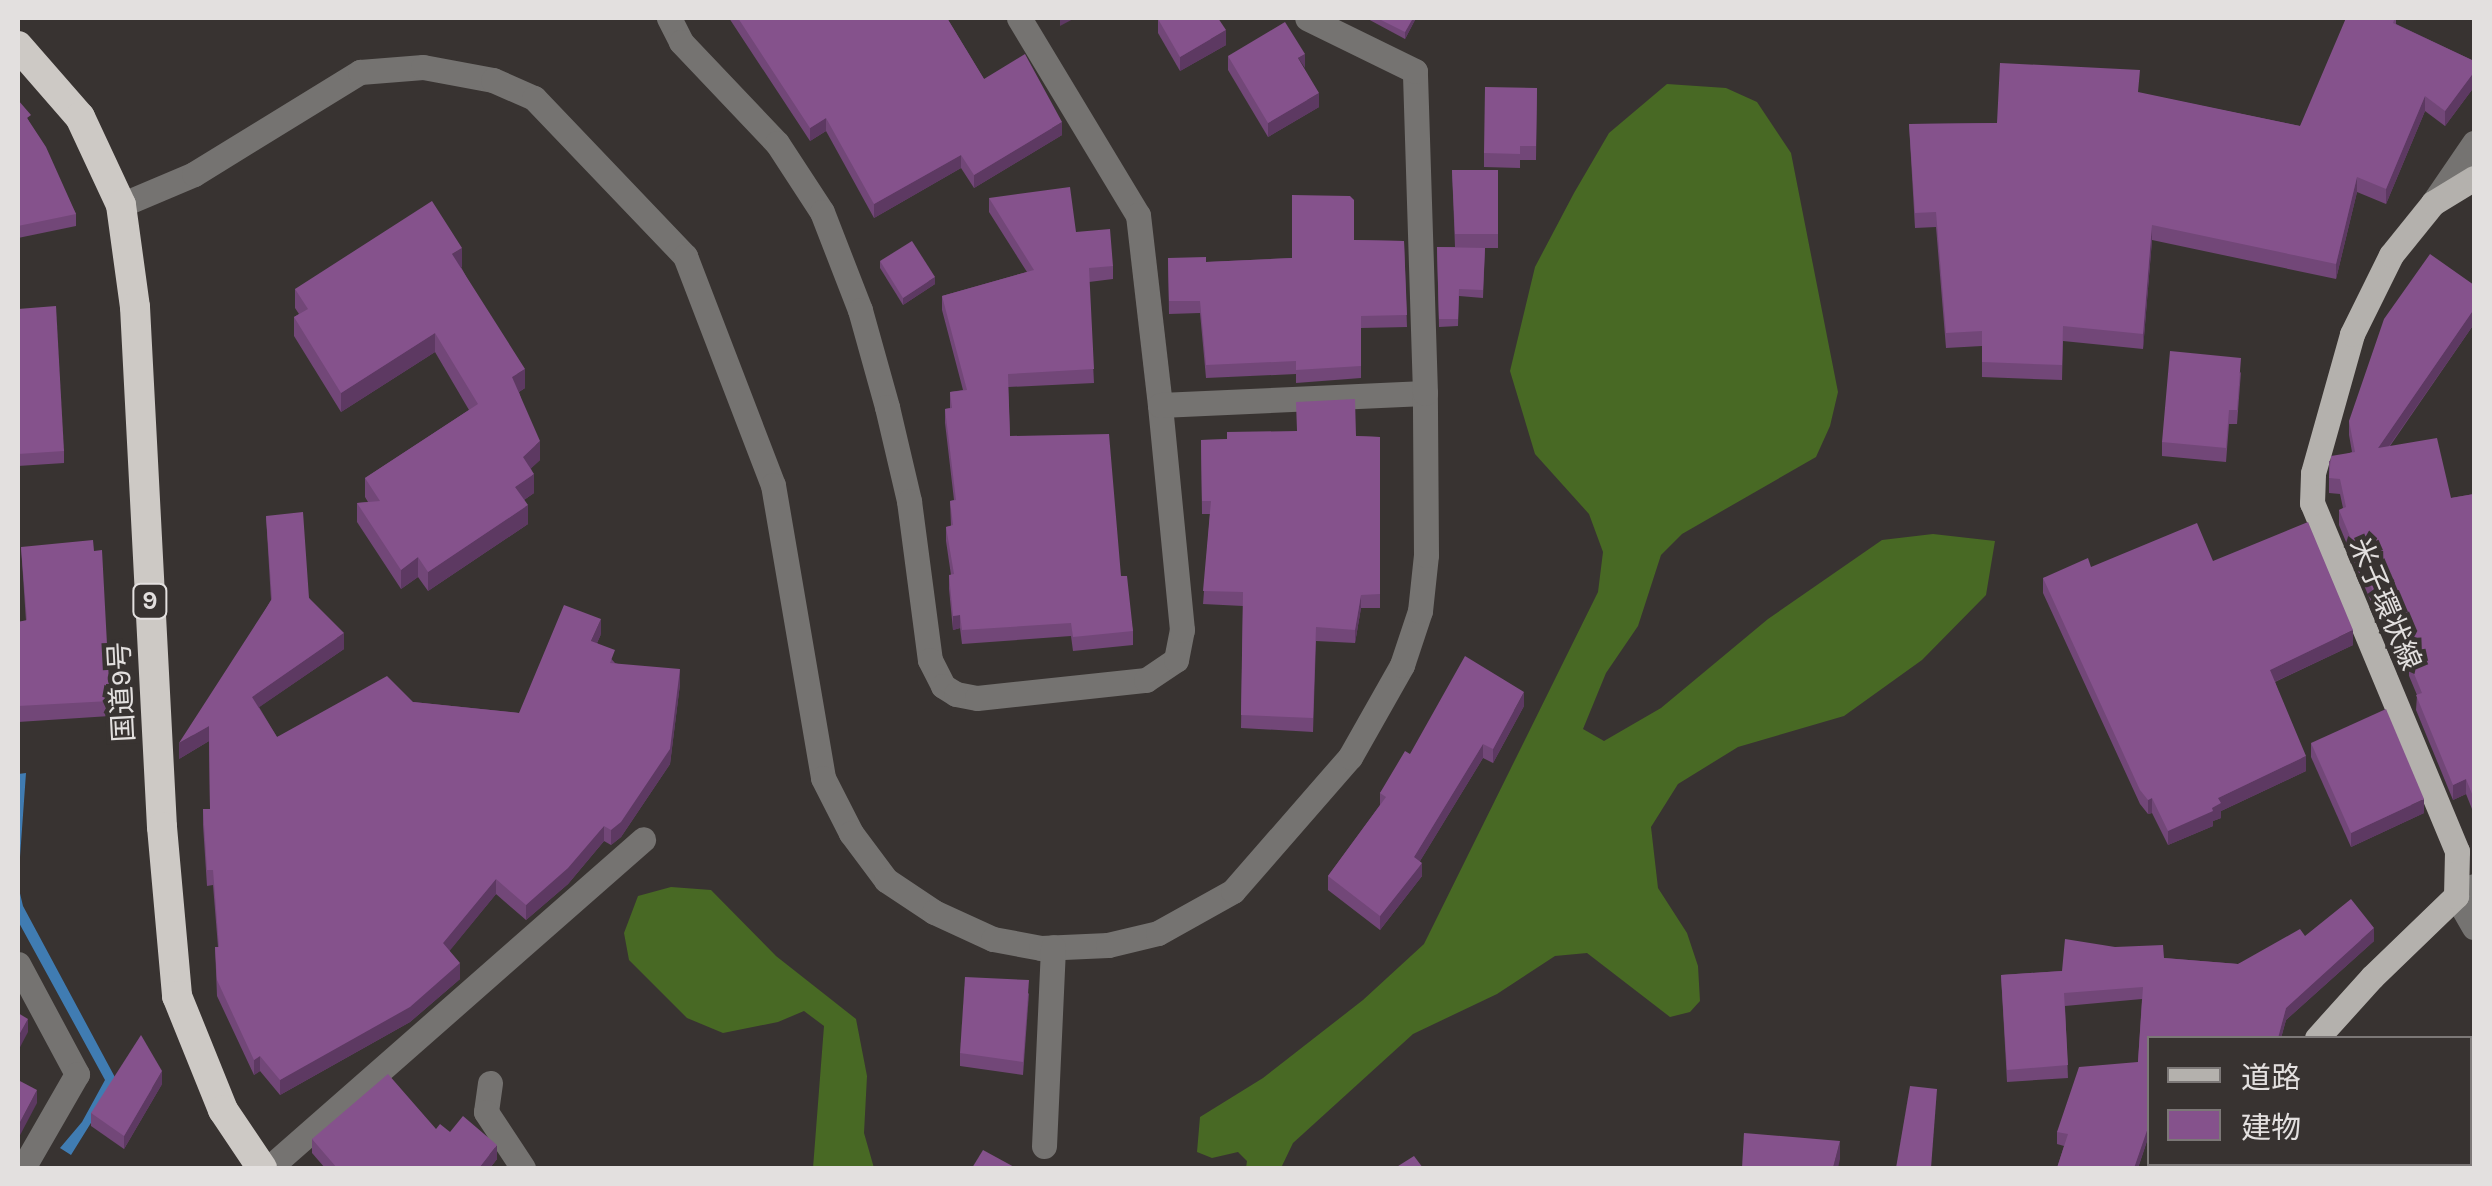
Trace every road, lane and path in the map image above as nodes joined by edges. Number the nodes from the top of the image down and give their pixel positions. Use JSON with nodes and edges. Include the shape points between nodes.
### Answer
{"nodes":[{"id":1,"x":669,"y":18,"type":"edge"},
{"id":2,"x":1019,"y":18,"type":"edge"},
{"id":3,"x":1307,"y":18,"type":"edge"},
{"id":4,"x":18,"y":46,"type":"edge"},
{"id":5,"x":2474,"y":143,"type":"edge"},
{"id":6,"x":2474,"y":178,"type":"edge"},
{"id":7,"x":2434,"y":203,"type":"junction"},
{"id":8,"x":121,"y":204,"type":"junction"},
{"id":9,"x":1426,"y":393,"type":"junction"},
{"id":10,"x":1160,"y":405,"type":"junction"},
{"id":11,"x":643,"y":839,"type":"dead end"},
{"id":12,"x":2465,"y":891,"type":"edge"},
{"id":13,"x":2474,"y":927,"type":"edge"},
{"id":14,"x":1052,"y":947,"type":"junction"},
{"id":15,"x":18,"y":964,"type":"edge"},
{"id":16,"x":2319,"y":1036,"type":"edge"},
{"id":17,"x":490,"y":1084,"type":"dead end"},
{"id":18,"x":1044,"y":1146,"type":"dead end"},
{"id":19,"x":23,"y":1168,"type":"edge"},
{"id":20,"x":266,"y":1168,"type":"edge"},
{"id":21,"x":523,"y":1168,"type":"edge"}],
"edges":[{"from":1,"to":10,"type":"street","via":[[681,42],[776,143],[822,212],[860,310],[887,407],[910,501],[930,660],[943,686],[977,698],[1146,680],[1176,660],[1182,630]]},
{"from":2,"to":10,"type":"street","via":[[1138,215]]},
{"from":3,"to":9,"type":"street","via":[[1415,71]]},
{"from":4,"to":8,"type":"highway","name":"国道9号","number":"9","via":[[80,117]]},
{"from":5,"to":7,"type":"street"},
{"from":6,"to":7,"type":"main road","name":"米子環状線"},
{"from":7,"to":12,"type":"main road","name":"米子環状線","via":[[2391,255],[2352,334],[2312,474],[2312,503],[2457,851]]},
{"from":8,"to":14,"type":"street","via":[[194,174],[360,72],[423,67],[494,80],[534,98],[685,256],[773,485],[823,778],[851,833],[886,880],[934,912],[993,939]]},
{"from":8,"to":20,"type":"highway","name":"国道9号","number":"9","via":[[135,307],[162,828],[178,996],[223,1110]]},
{"from":9,"to":10,"type":"street"},
{"from":9,"to":14,"type":"street","via":[[1420,611],[1394,680],[1350,757],[1233,891],[1198,914],[1108,945]]},
{"from":11,"to":20,"type":"street"},
{"from":12,"to":13,"type":"street"},
{"from":12,"to":16,"type":"main road"},
{"from":14,"to":18,"type":"street"},
{"from":15,"to":19,"type":"street","via":[[76,1074]]},
{"from":17,"to":21,"type":"street","via":[[486,1112]]}]}
